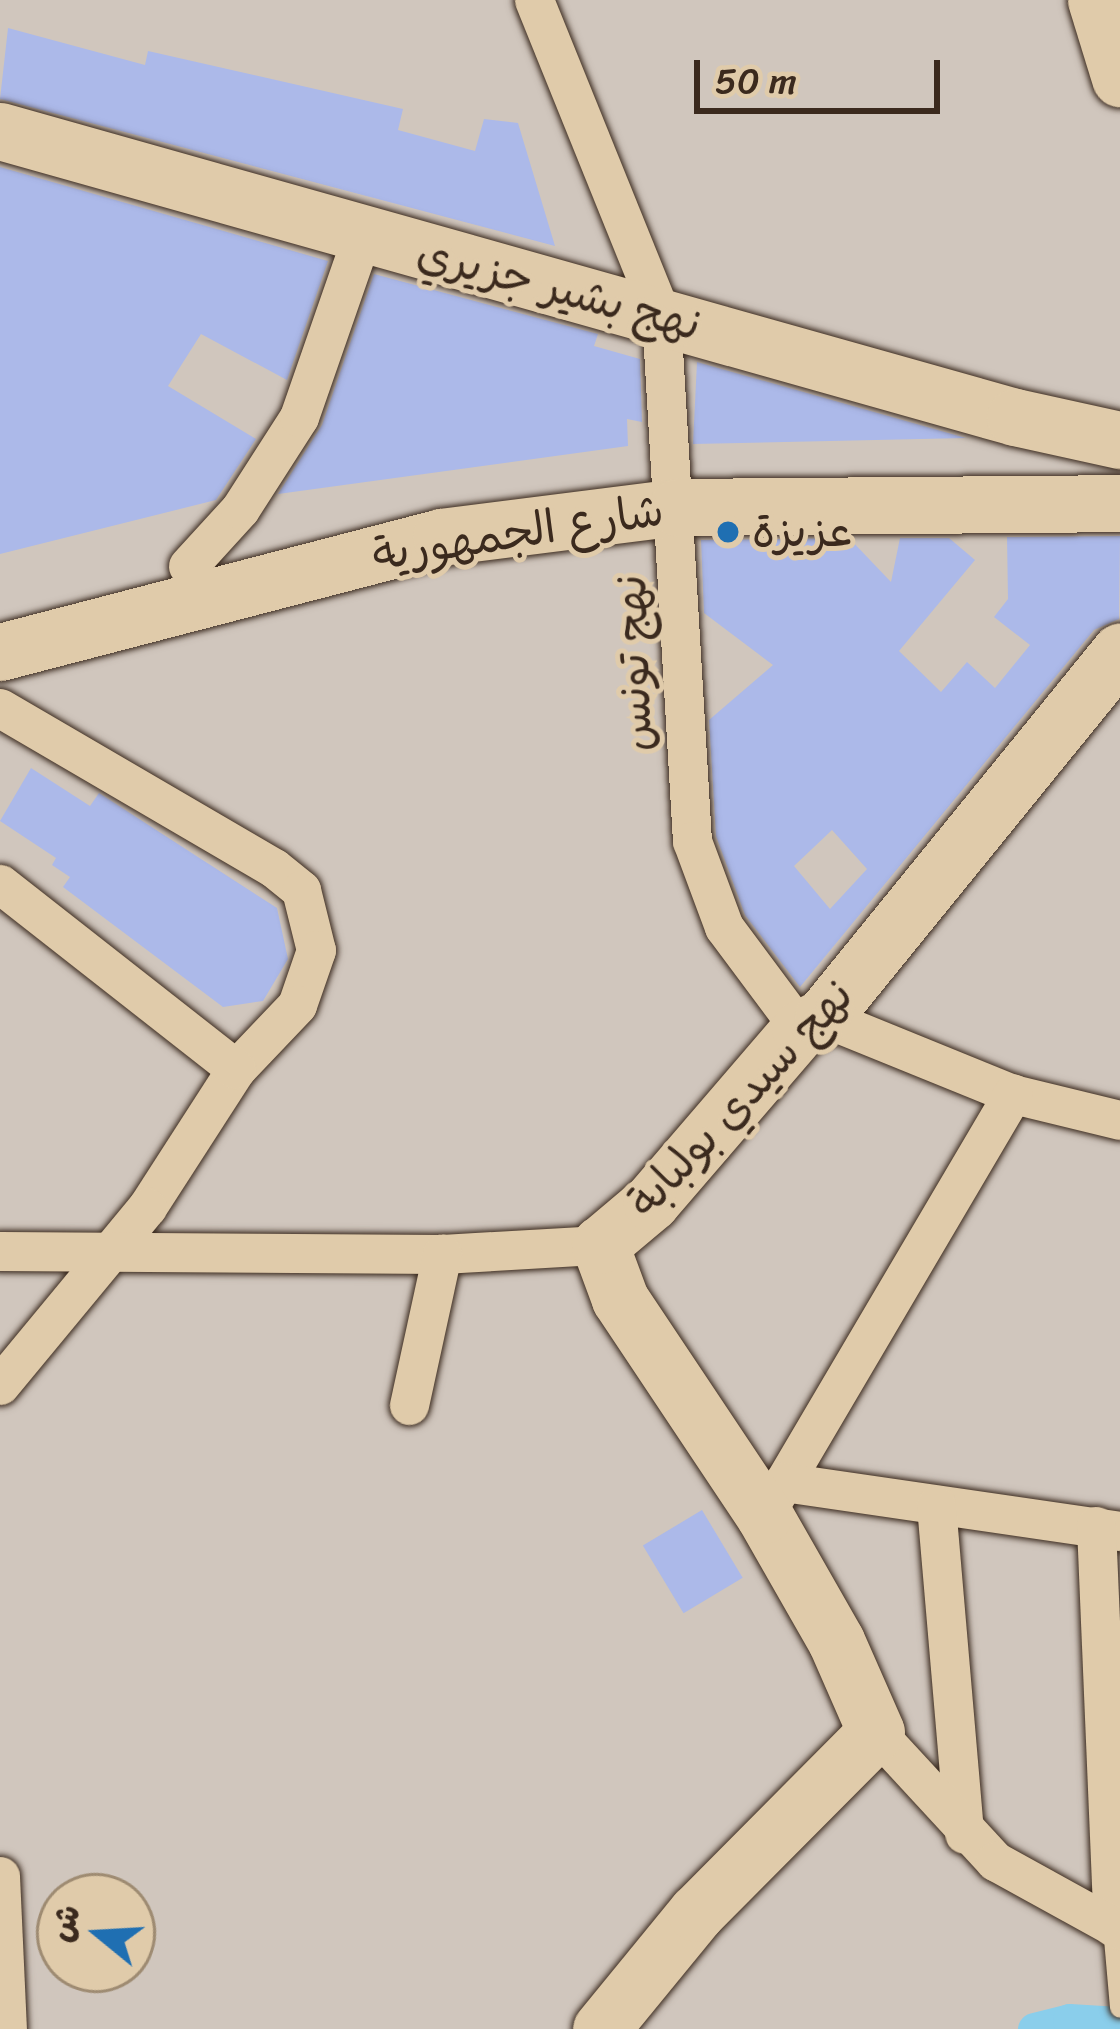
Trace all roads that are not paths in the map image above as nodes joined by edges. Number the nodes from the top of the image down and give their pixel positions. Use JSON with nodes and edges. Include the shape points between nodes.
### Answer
{"nodes":[{"id":1,"x":535,"y":0,"type":"edge"},
{"id":2,"x":1096,"y":0,"type":"edge"},
{"id":3,"x":1120,"y":78,"type":"edge"},
{"id":4,"x":0,"y":131,"type":"edge"},
{"id":5,"x":362,"y":236,"type":"junction"},
{"id":6,"x":661,"y":315,"type":"junction"},
{"id":7,"x":1120,"y":440,"type":"edge"},
{"id":8,"x":1120,"y":469,"type":"edge"},
{"id":9,"x":676,"y":493,"type":"junction"},
{"id":10,"x":1120,"y":503,"type":"edge"},
{"id":11,"x":188,"y":566,"type":"junction"},
{"id":12,"x":0,"y":613,"type":"edge"},
{"id":13,"x":1120,"y":651,"type":"edge"},
{"id":14,"x":0,"y":652,"type":"edge"},
{"id":15,"x":0,"y":708,"type":"edge"},
{"id":16,"x":0,"y":884,"type":"edge"},
{"id":17,"x":812,"y":1023,"type":"junction"},
{"id":18,"x":236,"y":1069,"type":"junction"},
{"id":19,"x":1012,"y":1094,"type":"junction"},
{"id":20,"x":1120,"y":1120,"type":"edge"},
{"id":21,"x":600,"y":1245,"type":"junction"},
{"id":22,"x":0,"y":1251,"type":"edge"},
{"id":23,"x":111,"y":1252,"type":"junction"},
{"id":24,"x":442,"y":1254,"type":"junction"},
{"id":25,"x":0,"y":1385,"type":"edge"},
{"id":26,"x":409,"y":1405,"type":"dead end"},
{"id":27,"x":774,"y":1498,"type":"junction"},
{"id":28,"x":936,"y":1505,"type":"junction"},
{"id":29,"x":1108,"y":1529,"type":"edge"},
{"id":30,"x":876,"y":1732,"type":"junction"},
{"id":31,"x":964,"y":1834,"type":"junction"},
{"id":32,"x":0,"y":1876,"type":"edge"},
{"id":33,"x":1116,"y":1938,"type":"edge"},
{"id":34,"x":1120,"y":2007,"type":"edge"},
{"id":35,"x":7,"y":2029,"type":"edge"},
{"id":36,"x":601,"y":2029,"type":"edge"}],
"edges":[{"from":1,"to":6,"type":"street","name":"نهج تونس"},
{"from":2,"to":3,"type":"street"},
{"from":4,"to":5,"type":"street","name":"نهج بشير جزيري"},
{"from":5,"to":6,"type":"street","name":"نهج بشير جزيري"},
{"from":5,"to":11,"type":"street","via":[[299,417],[240,509]]},
{"from":6,"to":7,"type":"street","name":"نهج بشير جزيري"},
{"from":6,"to":9,"type":"street","name":"نهج تونس"},
{"from":8,"to":9,"type":"street","name":"شارع الجمهورية"},
{"from":9,"to":10,"type":"street","name":"شارع الجمهورية"},
{"from":9,"to":11,"type":"street","name":"شارع الجمهورية","via":[[413,514]]},
{"from":9,"to":14,"type":"street","name":"شارع الجمهورية","via":[[440,537]]},
{"from":9,"to":17,"type":"street","name":"نهج تونس","via":[[692,841],[724,927]]},
{"from":11,"to":12,"type":"street","name":"شارع الجمهورية"},
{"from":13,"to":17,"type":"street","name":"نهج سيدي بولبابة"},
{"from":15,"to":18,"type":"street","via":[[301,890],[313,918],[310,980]]},
{"from":16,"to":18,"type":"street"},
{"from":17,"to":19,"type":"street"},
{"from":17,"to":21,"type":"street","name":"نهج سيدي بولبابة","via":[[651,1202]]},
{"from":18,"to":23,"type":"street"},
{"from":19,"to":20,"type":"street"},
{"from":19,"to":27,"type":"street"},
{"from":21,"to":24,"type":"street","name":"نهج سيدي بولبابة"},
{"from":21,"to":27,"type":"street","via":[[620,1299]]},
{"from":22,"to":23,"type":"street","name":"نهج سيدي بولبابة"},
{"from":23,"to":24,"type":"street","name":"نهج سيدي بولبابة"},
{"from":23,"to":25,"type":"street"},
{"from":24,"to":26,"type":"street"},
{"from":27,"to":28,"type":"street"},
{"from":27,"to":30,"type":"street"},
{"from":28,"to":29,"type":"street"},
{"from":28,"to":31,"type":"street"},
{"from":29,"to":33,"type":"street"},
{"from":30,"to":31,"type":"street"},
{"from":30,"to":36,"type":"street","via":[[696,1913]]},
{"from":31,"to":33,"type":"street"},
{"from":32,"to":35,"type":"street"},
{"from":33,"to":34,"type":"lane"}]}
